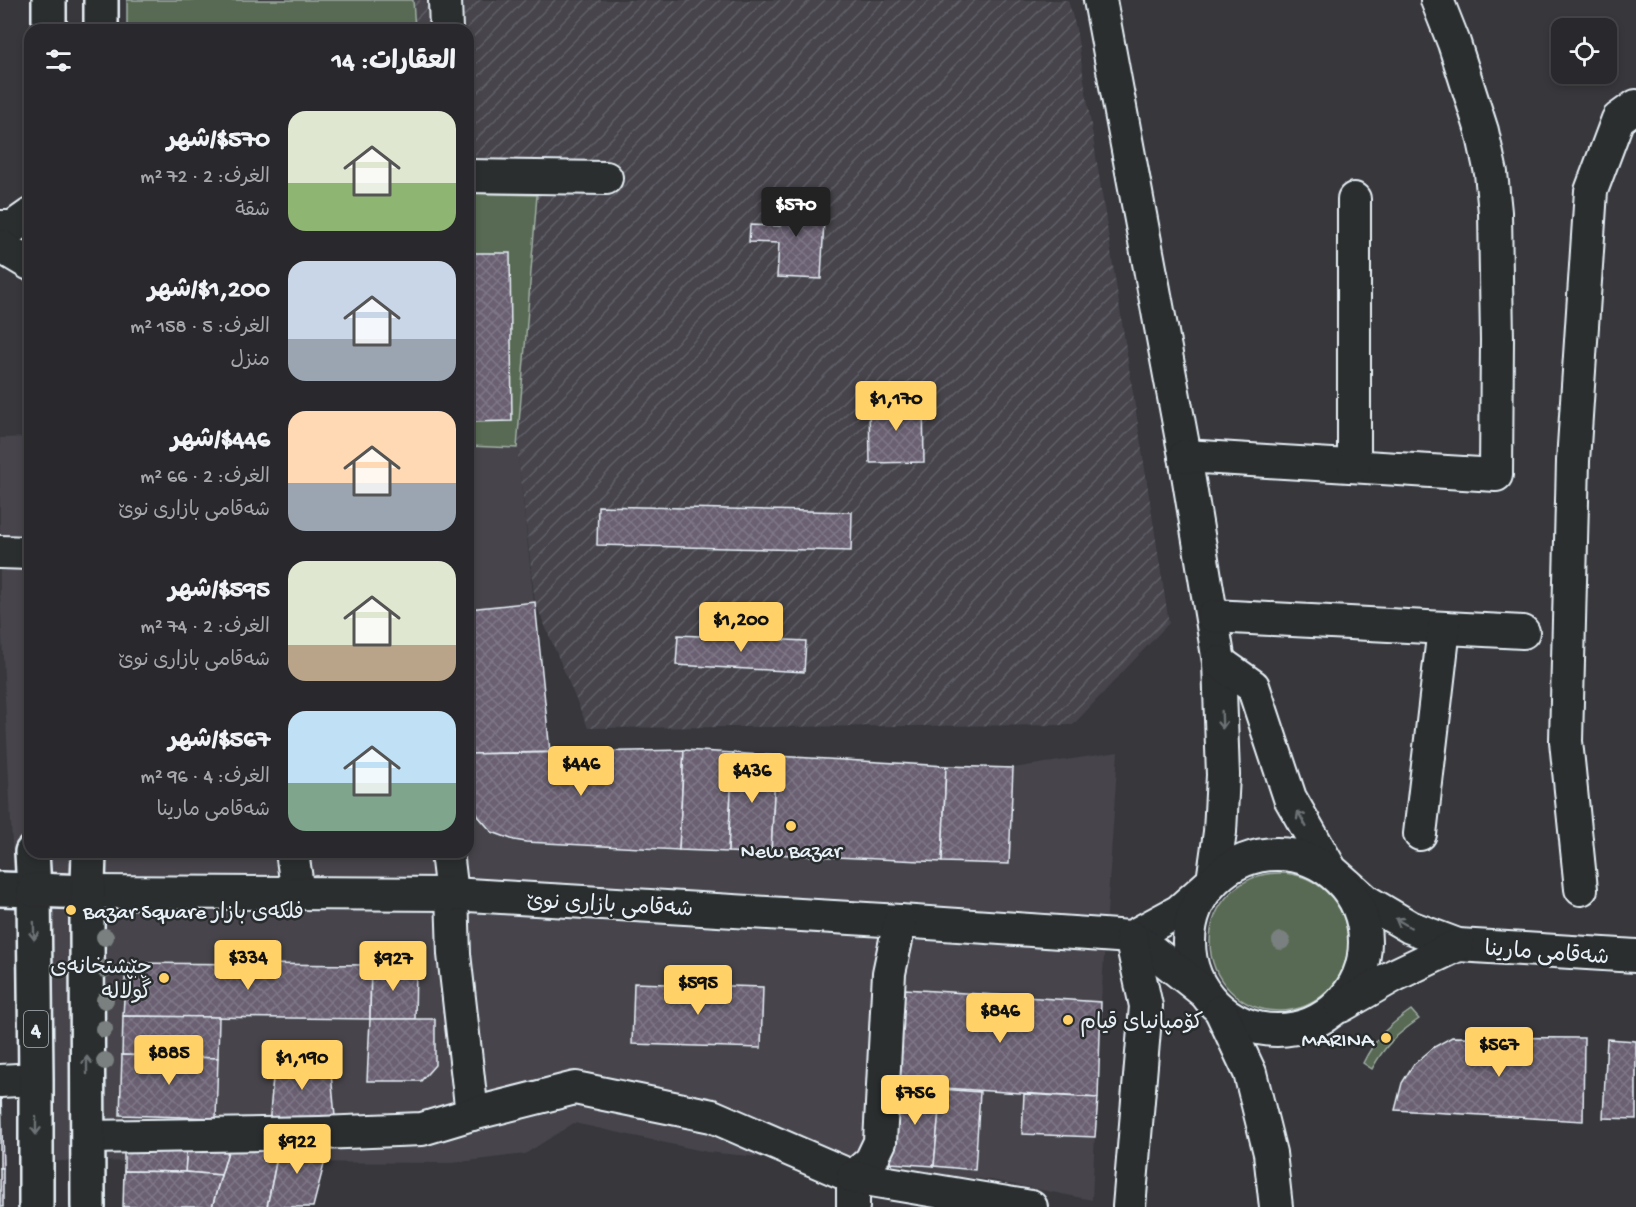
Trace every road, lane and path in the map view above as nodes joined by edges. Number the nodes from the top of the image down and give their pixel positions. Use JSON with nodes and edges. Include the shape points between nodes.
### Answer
{"nodes":[{"id":1,"x":49,"y":0,"type":"edge"},
{"id":2,"x":101,"y":0,"type":"edge"},
{"id":3,"x":445,"y":0,"type":"edge"},
{"id":4,"x":1100,"y":0,"type":"edge"},
{"id":5,"x":1437,"y":0,"type":"edge"},
{"id":6,"x":49,"y":24,"type":"edge"},
{"id":7,"x":101,"y":24,"type":"edge"},
{"id":8,"x":446,"y":24,"type":"edge"},
{"id":9,"x":1636,"y":106,"type":"edge"},
{"id":10,"x":474,"y":176,"type":"edge"},
{"id":11,"x":606,"y":178,"type":"dead end"},
{"id":12,"x":1354,"y":199,"type":"dead end"},
{"id":13,"x":24,"y":219,"type":"edge"},
{"id":14,"x":0,"y":227,"type":"edge"},
{"id":15,"x":0,"y":246,"type":"edge"},
{"id":16,"x":24,"y":260,"type":"edge"},
{"id":17,"x":1185,"y":456,"type":"junction"},
{"id":18,"x":1354,"y":466,"type":"junction"},
{"id":19,"x":0,"y":552,"type":"edge"},
{"id":20,"x":24,"y":553,"type":"edge"},
{"id":21,"x":1213,"y":616,"type":"junction"},
{"id":22,"x":1444,"y":628,"type":"junction"},
{"id":23,"x":1523,"y":632,"type":"dead end"},
{"id":24,"x":1219,"y":662,"type":"junction"},
{"id":25,"x":1420,"y":834,"type":"dead end"},
{"id":26,"x":32,"y":858,"type":"edge"},
{"id":27,"x":89,"y":858,"type":"edge"},
{"id":28,"x":293,"y":858,"type":"edge"},
{"id":29,"x":448,"y":858,"type":"edge"},
{"id":30,"x":1330,"y":870,"type":"junction"},
{"id":31,"x":1213,"y":881,"type":"junction"},
{"id":32,"x":1581,"y":889,"type":"dead end"},
{"id":33,"x":0,"y":890,"type":"edge"},
{"id":34,"x":34,"y":890,"type":"junction"},
{"id":35,"x":88,"y":892,"type":"junction"},
{"id":36,"x":298,"y":893,"type":"junction"},
{"id":37,"x":452,"y":894,"type":"junction"},
{"id":38,"x":900,"y":921,"type":"junction"},
{"id":39,"x":1131,"y":938,"type":"junction"},
{"id":40,"x":1458,"y":945,"type":"junction"},
{"id":41,"x":1636,"y":956,"type":"edge"},
{"id":42,"x":1212,"y":1002,"type":"junction"},
{"id":43,"x":1335,"y":1010,"type":"junction"},
{"id":44,"x":36,"y":1079,"type":"junction"},
{"id":45,"x":0,"y":1081,"type":"edge"},
{"id":46,"x":472,"y":1114,"type":"junction"},
{"id":47,"x":88,"y":1137,"type":"junction"},
{"id":48,"x":853,"y":1192,"type":"edge"},
{"id":49,"x":36,"y":1207,"type":"edge"},
{"id":50,"x":88,"y":1207,"type":"edge"},
{"id":51,"x":1031,"y":1207,"type":"edge"},
{"id":52,"x":1128,"y":1207,"type":"edge"},
{"id":53,"x":1276,"y":1207,"type":"edge"}],
"edges":[{"from":1,"to":6,"type":"main road"},
{"from":2,"to":7,"type":"main road"},
{"from":3,"to":8,"type":"street"},
{"from":4,"to":17,"type":"street"},
{"from":5,"to":18,"type":"street","via":[[1482,131],[1491,173],[1497,328],[1496,475]]},
{"from":9,"to":32,"type":"street","via":[[1617,119],[1591,191],[1573,461],[1566,741]]},
{"from":10,"to":11,"type":"street"},
{"from":12,"to":18,"type":"street"},
{"from":13,"to":14,"type":"street","via":[[13,227]]},
{"from":15,"to":16,"type":"street"},
{"from":17,"to":18,"type":"street"},
{"from":17,"to":21,"type":"street"},
{"from":19,"to":20,"type":"street"},
{"from":21,"to":22,"type":"street"},
{"from":21,"to":24,"type":"street"},
{"from":22,"to":23,"type":"street"},
{"from":22,"to":25,"type":"street"},
{"from":30,"to":24,"type":"street","one_way":true,"via":[[1290,798],[1253,686]]},
{"from":24,"to":31,"type":"street","one_way":true,"via":[[1222,775]]},
{"from":26,"to":34,"type":"main road","number":"4"},
{"from":27,"to":35,"type":"main road"},
{"from":28,"to":36,"type":"street"},
{"from":29,"to":37,"type":"street"},
{"from":30,"to":31,"type":"street","via":[[1308,858],[1283,853],[1257,855],[1233,865]]},
{"from":40,"to":30,"type":"street","one_way":true,"via":[[1410,927],[1366,901]]},
{"from":30,"to":43,"type":"street","via":[[1349,889],[1361,912],[1366,939],[1363,965],[1352,989]]},
{"from":31,"to":39,"type":"street","via":[[1179,911]]},
{"from":31,"to":42,"type":"street","via":[[1199,900],[1188,947],[1193,970]]},
{"from":33,"to":34,"type":"main road"},
{"from":34,"to":35,"type":"main road"},
{"from":34,"to":44,"type":"main road","number":"4","one_way":true},
{"from":35,"to":36,"type":"street","name":"شەقامی بازاری نوێ"},
{"from":47,"to":35,"type":"main road","one_way":true},
{"from":36,"to":37,"type":"street","name":"شەقامی بازاری نوێ"},
{"from":37,"to":38,"type":"street","name":"شەقامی بازاری نوێ"},
{"from":37,"to":46,"type":"street","via":[[454,954]]},
{"from":38,"to":39,"type":"street","name":"شەقامی بازاری نوێ"},
{"from":38,"to":48,"type":"street","via":[[889,974],[880,1142]]},
{"from":39,"to":42,"type":"street","via":[[1150,949]]},
{"from":39,"to":52,"type":"street","via":[[1146,1006]]},
{"from":40,"to":41,"type":"street","name":"شەقامی مارینا"},
{"from":40,"to":43,"type":"street"},
{"from":42,"to":43,"type":"street","via":[[1242,1024],[1266,1030],[1291,1030],[1314,1023]]},
{"from":42,"to":53,"type":"street","via":[[1250,1073],[1270,1153]]},
{"from":44,"to":45,"type":"street"},
{"from":44,"to":49,"type":"main road","number":"4","one_way":true},
{"from":46,"to":47,"type":"street","via":[[422,1129]]},
{"from":46,"to":48,"type":"street","via":[[575,1088],[712,1116]]},
{"from":47,"to":50,"type":"main road"},
{"from":48,"to":51,"type":"street"}]}
